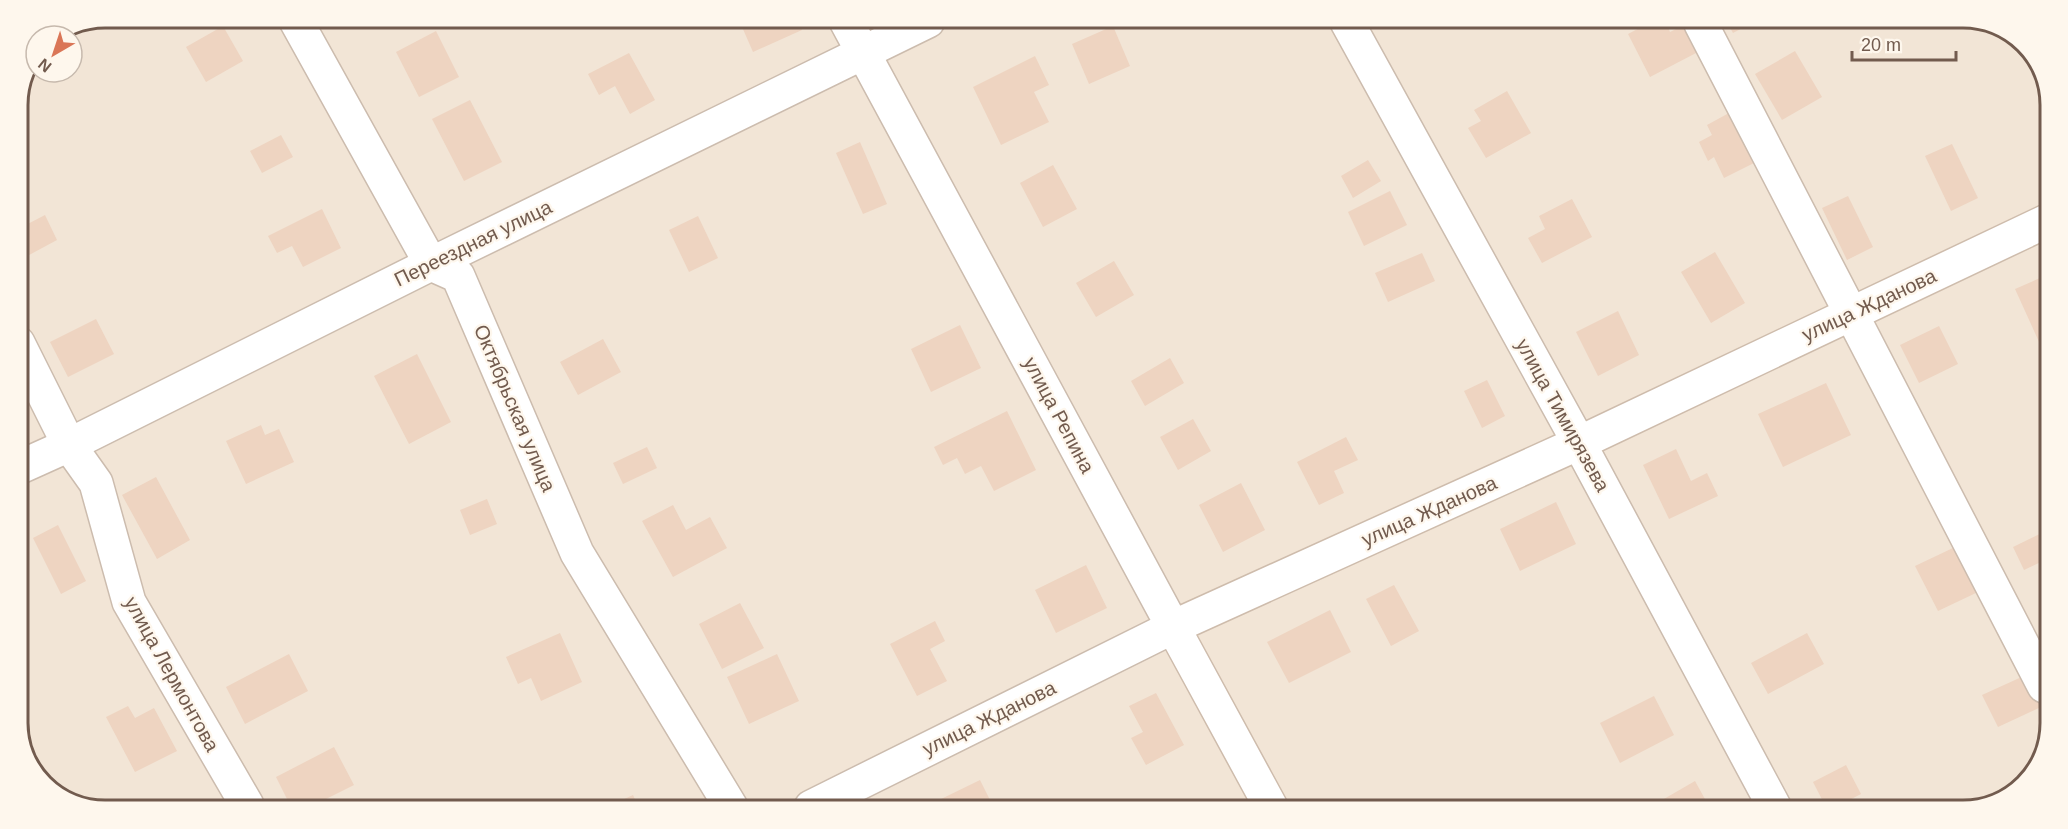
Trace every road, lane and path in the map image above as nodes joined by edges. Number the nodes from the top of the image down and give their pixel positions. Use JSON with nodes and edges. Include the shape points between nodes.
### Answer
{"nodes":[{"id":1,"x":300,"y":28,"type":"edge"},
{"id":2,"x":850,"y":28,"type":"edge"},
{"id":3,"x":914,"y":28,"type":"edge"},
{"id":4,"x":1350,"y":28,"type":"edge"},
{"id":5,"x":1703,"y":28,"type":"edge"},
{"id":6,"x":864,"y":52,"type":"junction"},
{"id":7,"x":2039,"y":225,"type":"edge"},
{"id":8,"x":431,"y":264,"type":"junction"},
{"id":9,"x":1852,"y":313,"type":"junction"},
{"id":10,"x":28,"y":364,"type":"edge"},
{"id":11,"x":1579,"y":443,"type":"junction"},
{"id":12,"x":69,"y":445,"type":"junction"},
{"id":13,"x":29,"y":463,"type":"edge"},
{"id":14,"x":1173,"y":627,"type":"junction"},
{"id":15,"x":2040,"y":678,"type":"edge"},
{"id":16,"x":244,"y":800,"type":"edge"},
{"id":17,"x":727,"y":800,"type":"edge"},
{"id":18,"x":825,"y":800,"type":"edge"},
{"id":19,"x":1267,"y":800,"type":"edge"},
{"id":20,"x":1771,"y":800,"type":"edge"}],
"edges":[{"from":1,"to":8,"type":"street"},
{"from":2,"to":6,"type":"street","name":"улица Репина"},
{"from":3,"to":6,"type":"street","name":"Переездная улица"},
{"from":4,"to":11,"type":"street","name":"улица Тимирязева"},
{"from":5,"to":9,"type":"street"},
{"from":6,"to":8,"type":"street","name":"Переездная улица"},
{"from":6,"to":14,"type":"street","name":"улица Репина"},
{"from":7,"to":9,"type":"street","name":"улица Жданова"},
{"from":8,"to":12,"type":"street","name":"Переездная улица"},
{"from":8,"to":17,"type":"street","name":"Октябрьская улица","via":[[458,276],[577,553]]},
{"from":9,"to":11,"type":"street","name":"улица Жданова"},
{"from":9,"to":15,"type":"street"},
{"from":10,"to":12,"type":"street","name":"улица Лермонтова"},
{"from":11,"to":14,"type":"street","name":"улица Жданова"},
{"from":11,"to":20,"type":"street","name":"улица Тимирязева"},
{"from":12,"to":13,"type":"street","name":"Переездная улица"},
{"from":12,"to":16,"type":"street","name":"улица Лермонтова","via":[[96,483],[129,602]]},
{"from":14,"to":18,"type":"street","name":"улица Жданова"},
{"from":14,"to":19,"type":"street","name":"улица Репина"}]}
